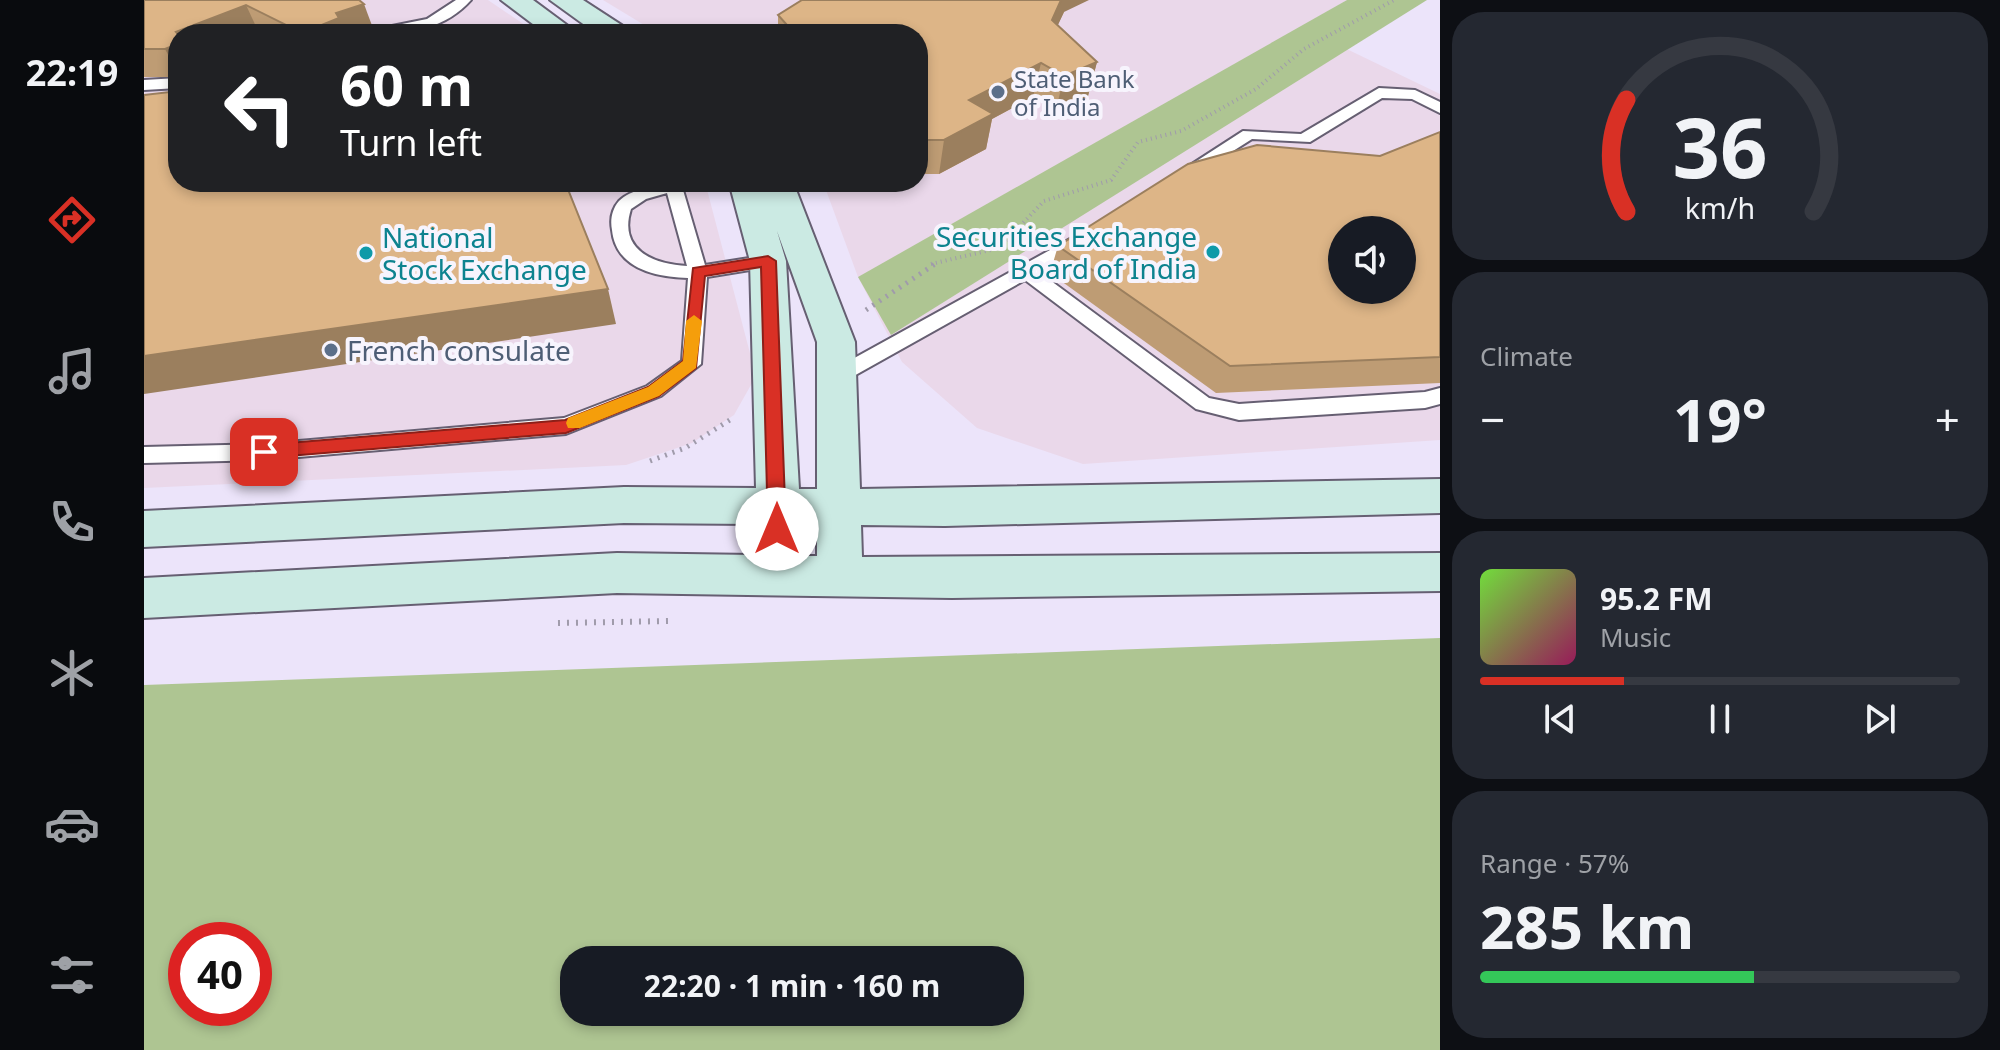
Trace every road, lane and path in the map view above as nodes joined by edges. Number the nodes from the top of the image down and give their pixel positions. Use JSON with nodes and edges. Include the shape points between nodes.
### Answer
{"nodes":[{"id":1,"x":464,"y":0,"type":"edge"},
{"id":2,"x":515,"y":0,"type":"edge"},
{"id":3,"x":564,"y":0,"type":"edge"},
{"id":4,"x":1394,"y":0,"type":"edge"},
{"id":5,"x":426,"y":24,"type":"edge"},
{"id":6,"x":550,"y":24,"type":"edge"},
{"id":7,"x":601,"y":24,"type":"edge"},
{"id":8,"x":168,"y":84,"type":"edge"},
{"id":9,"x":144,"y":85,"type":"edge"},
{"id":10,"x":1440,"y":108,"type":"edge"},
{"id":11,"x":1170,"y":183,"type":"edge"},
{"id":12,"x":651,"y":192,"type":"edge"},
{"id":13,"x":675,"y":192,"type":"edge"},
{"id":14,"x":749,"y":192,"type":"edge"},
{"id":15,"x":779,"y":192,"type":"edge"},
{"id":16,"x":1091,"y":232,"type":"edge"},
{"id":17,"x":768,"y":261,"type":"junction"},
{"id":18,"x":698,"y":272,"type":"junction"},
{"id":19,"x":1026,"y":272,"type":"junction"},
{"id":20,"x":836,"y":359,"type":"junction"},
{"id":21,"x":1440,"y":396,"type":"edge"},
{"id":22,"x":144,"y":455,"type":"edge"},
{"id":23,"x":1440,"y":496,"type":"edge"},
{"id":24,"x":778,"y":506,"type":"junction"},
{"id":25,"x":838,"y":508,"type":"junction"},
{"id":26,"x":144,"y":529,"type":"edge"},
{"id":27,"x":1440,"y":572,"type":"edge"},
{"id":28,"x":776,"y":575,"type":"junction"},
{"id":29,"x":840,"y":576,"type":"junction"},
{"id":30,"x":144,"y":598,"type":"edge"}],
"edges":[{"from":1,"to":5,"type":"lane"},
{"from":2,"to":6,"type":"main road"},
{"from":3,"to":7,"type":"main road"},
{"from":4,"to":20,"type":"path","via":[[1304,49],[1256,89],[1181,131],[1138,142],[1111,180],[1044,201],[999,248],[932,263],[858,316]]},
{"from":8,"to":9,"type":"lane"},
{"from":10,"to":11,"type":"lane","via":[[1415,95],[1379,93],[1310,143],[1249,134]]},
{"from":12,"to":18,"type":"lane","via":[[625,204],[621,244],[636,261],[673,273]]},
{"from":13,"to":18,"type":"lane"},
{"from":14,"to":17,"type":"main road"},
{"from":15,"to":20,"type":"main road"},
{"from":16,"to":19,"type":"lane"},
{"from":17,"to":18,"type":"lane"},
{"from":17,"to":24,"type":"main road"},
{"from":18,"to":22,"type":"lane","via":[[691,364],[654,391],[566,426],[264,452]]},
{"from":19,"to":20,"type":"lane"},
{"from":19,"to":21,"type":"lane","via":[[1203,404],[1239,412]]},
{"from":20,"to":25,"type":"main road"},
{"from":23,"to":25,"type":"main road"},
{"from":24,"to":25,"type":"main road"},
{"from":24,"to":26,"type":"main road","via":[[624,505]]},
{"from":24,"to":28,"type":"main road"},
{"from":25,"to":29,"type":"main road"},
{"from":27,"to":29,"type":"main road"},
{"from":28,"to":29,"type":"main road"},
{"from":28,"to":30,"type":"main road","via":[[617,573]]}]}
